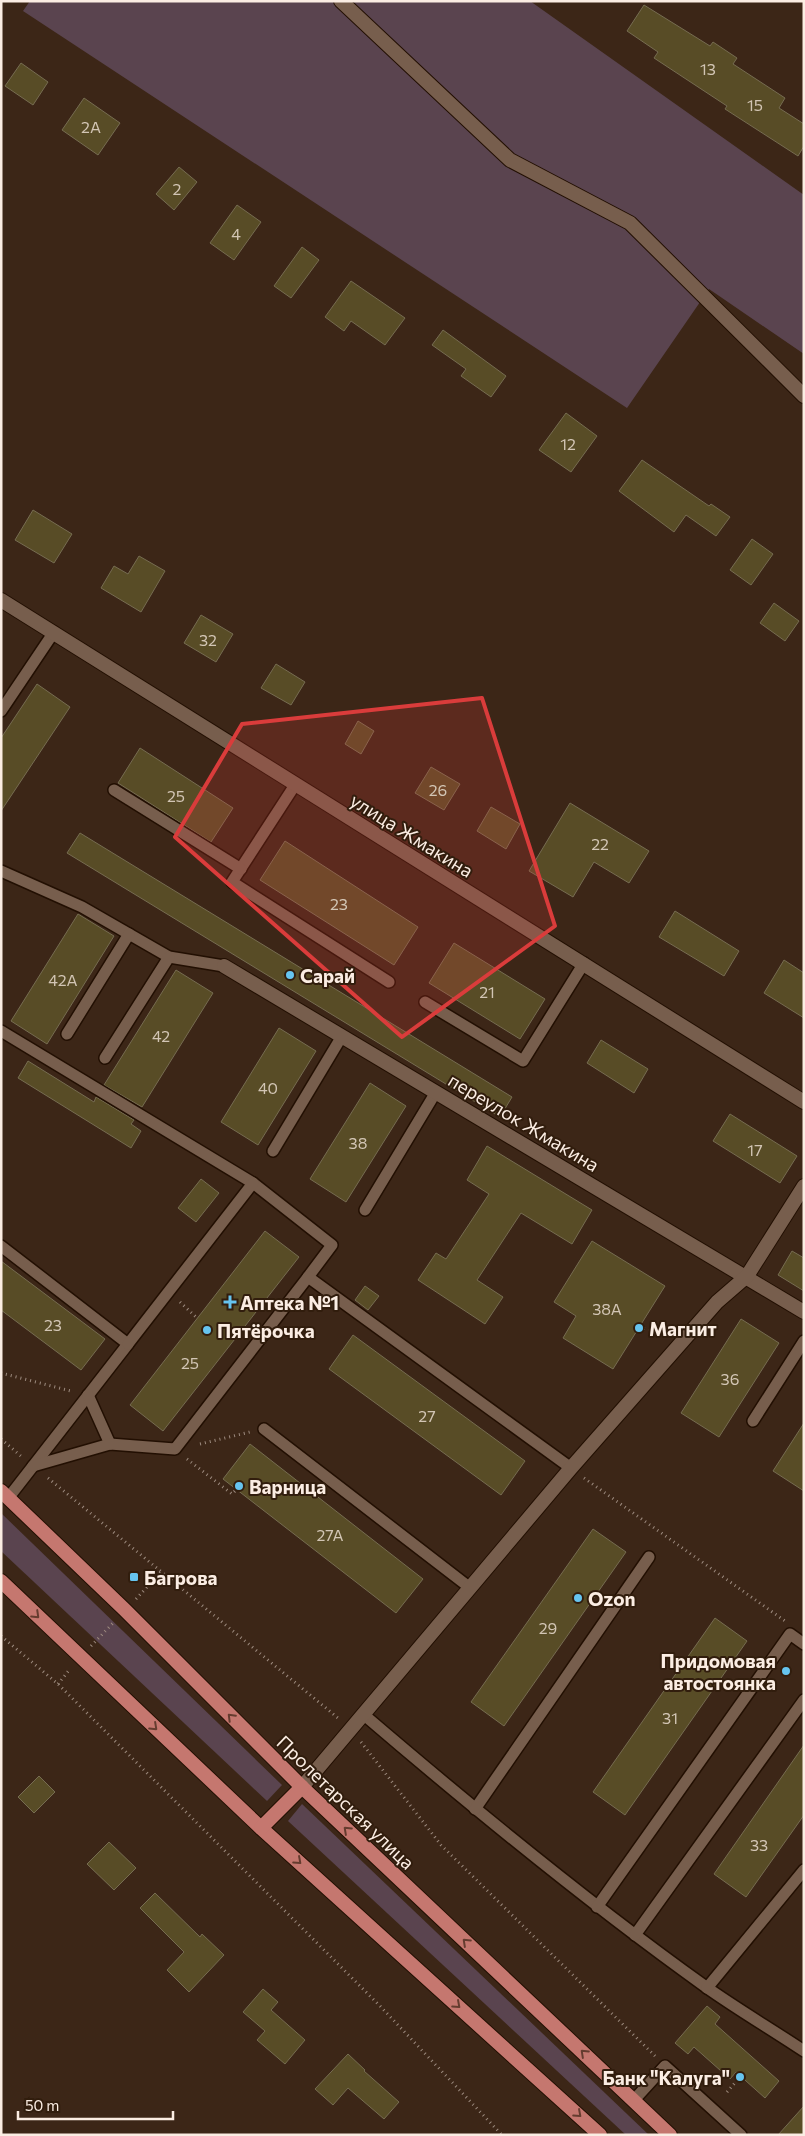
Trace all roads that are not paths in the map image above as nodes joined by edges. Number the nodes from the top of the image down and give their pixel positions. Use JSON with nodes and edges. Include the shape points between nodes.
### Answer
{"nodes":[{"id":1,"x":341,"y":1,"type":"edge"},
{"id":2,"x":804,"y":396,"type":"edge"},
{"id":3,"x":2,"y":602,"type":"edge"},
{"id":4,"x":54,"y":632,"type":"junction"},
{"id":5,"x":1,"y":712,"type":"edge"},
{"id":6,"x":295,"y":785,"type":"junction"},
{"id":7,"x":114,"y":790,"type":"dead end"},
{"id":8,"x":241,"y":869,"type":"junction"},
{"id":9,"x":1,"y":871,"type":"edge"},
{"id":10,"x":129,"y":934,"type":"junction"},
{"id":11,"x":169,"y":957,"type":"junction"},
{"id":12,"x":584,"y":963,"type":"junction"},
{"id":13,"x":224,"y":966,"type":"joint"},
{"id":14,"x":389,"y":982,"type":"dead end"},
{"id":15,"x":425,"y":1002,"type":"dead end"},
{"id":16,"x":1,"y":1031,"type":"edge"},
{"id":17,"x":67,"y":1034,"type":"dead end"},
{"id":18,"x":342,"y":1036,"type":"junction"},
{"id":19,"x":105,"y":1058,"type":"dead end"},
{"id":20,"x":436,"y":1092,"type":"junction"},
{"id":21,"x":804,"y":1102,"type":"edge"},
{"id":22,"x":273,"y":1151,"type":"dead end"},
{"id":23,"x":253,"y":1183,"type":"junction"},
{"id":24,"x":804,"y":1186,"type":"edge"},
{"id":25,"x":365,"y":1210,"type":"dead end"},
{"id":26,"x":1,"y":1246,"type":"edge"},
{"id":27,"x":747,"y":1276,"type":"junction"},
{"id":28,"x":308,"y":1278,"type":"junction"},
{"id":29,"x":804,"y":1312,"type":"edge"},
{"id":30,"x":804,"y":1341,"type":"edge"},
{"id":31,"x":128,"y":1344,"type":"junction"},
{"id":32,"x":88,"y":1395,"type":"junction"},
{"id":33,"x":752,"y":1422,"type":"dead end"},
{"id":34,"x":264,"y":1429,"type":"road end"},
{"id":35,"x":110,"y":1444,"type":"junction"},
{"id":36,"x":34,"y":1466,"type":"junction"},
{"id":37,"x":571,"y":1468,"type":"junction"},
{"id":38,"x":5,"y":1494,"type":"edge"},
{"id":39,"x":649,"y":1557,"type":"dead end"},
{"id":40,"x":1,"y":1581,"type":"edge"},
{"id":41,"x":470,"y":1587,"type":"junction"},
{"id":42,"x":804,"y":1644,"type":"edge"},
{"id":43,"x":804,"y":1700,"type":"edge"},
{"id":44,"x":363,"y":1714,"type":"junction"},
{"id":45,"x":302,"y":1787,"type":"junction"},
{"id":46,"x":475,"y":1809,"type":"junction"},
{"id":47,"x":261,"y":1828,"type":"junction"},
{"id":48,"x":804,"y":1870,"type":"edge"},
{"id":49,"x":597,"y":1907,"type":"junction"},
{"id":50,"x":635,"y":1934,"type":"junction"},
{"id":51,"x":707,"y":1988,"type":"junction"},
{"id":52,"x":804,"y":2051,"type":"edge"},
{"id":53,"x":634,"y":2100,"type":"junction"},
{"id":54,"x":600,"y":2135,"type":"edge"},
{"id":55,"x":670,"y":2135,"type":"edge"},
{"id":56,"x":741,"y":2135,"type":"edge"}],
"edges":[{"from":1,"to":2,"type":"street","via":[[510,160],[630,223]]},
{"from":3,"to":4,"type":"street","name":"улица Жмакина"},
{"from":4,"to":5,"type":"lane"},
{"from":4,"to":6,"type":"street","name":"улица Жмакина"},
{"from":6,"to":8,"type":"lane"},
{"from":6,"to":12,"type":"street","name":"улица Жмакина"},
{"from":7,"to":8,"type":"lane"},
{"from":8,"to":14,"type":"lane","via":[[232,882]]},
{"from":9,"to":10,"type":"lane","via":[[82,907]]},
{"from":10,"to":11,"type":"lane"},
{"from":10,"to":17,"type":"lane"},
{"from":11,"to":13,"type":"lane"},
{"from":11,"to":19,"type":"lane"},
{"from":12,"to":15,"type":"lane","via":[[523,1061]]},
{"from":12,"to":21,"type":"street","name":"улица Жмакина"},
{"from":13,"to":18,"type":"street","name":"переулок Жмакина"},
{"from":16,"to":23,"type":"lane"},
{"from":18,"to":20,"type":"street","name":"переулок Жмакина"},
{"from":18,"to":22,"type":"lane"},
{"from":20,"to":25,"type":"lane"},
{"from":20,"to":27,"type":"street","name":"переулок Жмакина"},
{"from":23,"to":28,"type":"lane","via":[[332,1245]]},
{"from":23,"to":31,"type":"lane"},
{"from":24,"to":27,"type":"street"},
{"from":26,"to":31,"type":"lane"},
{"from":27,"to":29,"type":"street","name":"переулок Жмакина"},
{"from":27,"to":37,"type":"street","via":[[717,1302]]},
{"from":28,"to":35,"type":"lane","via":[[175,1449]]},
{"from":28,"to":37,"type":"lane"},
{"from":30,"to":33,"type":"lane"},
{"from":31,"to":32,"type":"lane"},
{"from":32,"to":35,"type":"lane"},
{"from":32,"to":36,"type":"lane"},
{"from":34,"to":41,"type":"lane"},
{"from":35,"to":36,"type":"lane"},
{"from":36,"to":38,"type":"lane"},
{"from":37,"to":41,"type":"street"},
{"from":45,"to":38,"type":"main road","name":"Пролетарская улица","one_way":true},
{"from":39,"to":46,"type":"lane"},
{"from":40,"to":47,"type":"main road","one_way":true},
{"from":41,"to":44,"type":"street"},
{"from":42,"to":49,"type":"lane","via":[[790,1634]]},
{"from":43,"to":50,"type":"lane"},
{"from":44,"to":45,"type":"street"},
{"from":44,"to":46,"type":"lane"},
{"from":45,"to":47,"type":"main road"},
{"from":53,"to":45,"type":"main road","name":"Пролетарская улица","one_way":true},
{"from":46,"to":49,"type":"lane"},
{"from":47,"to":54,"type":"main road","one_way":true},
{"from":48,"to":51,"type":"lane"},
{"from":49,"to":50,"type":"lane"},
{"from":50,"to":51,"type":"lane"},
{"from":51,"to":52,"type":"lane"},
{"from":53,"to":55,"type":"main road","name":"Пролетарская улица"},
{"from":53,"to":56,"type":"lane","via":[[665,2066]]}]}
